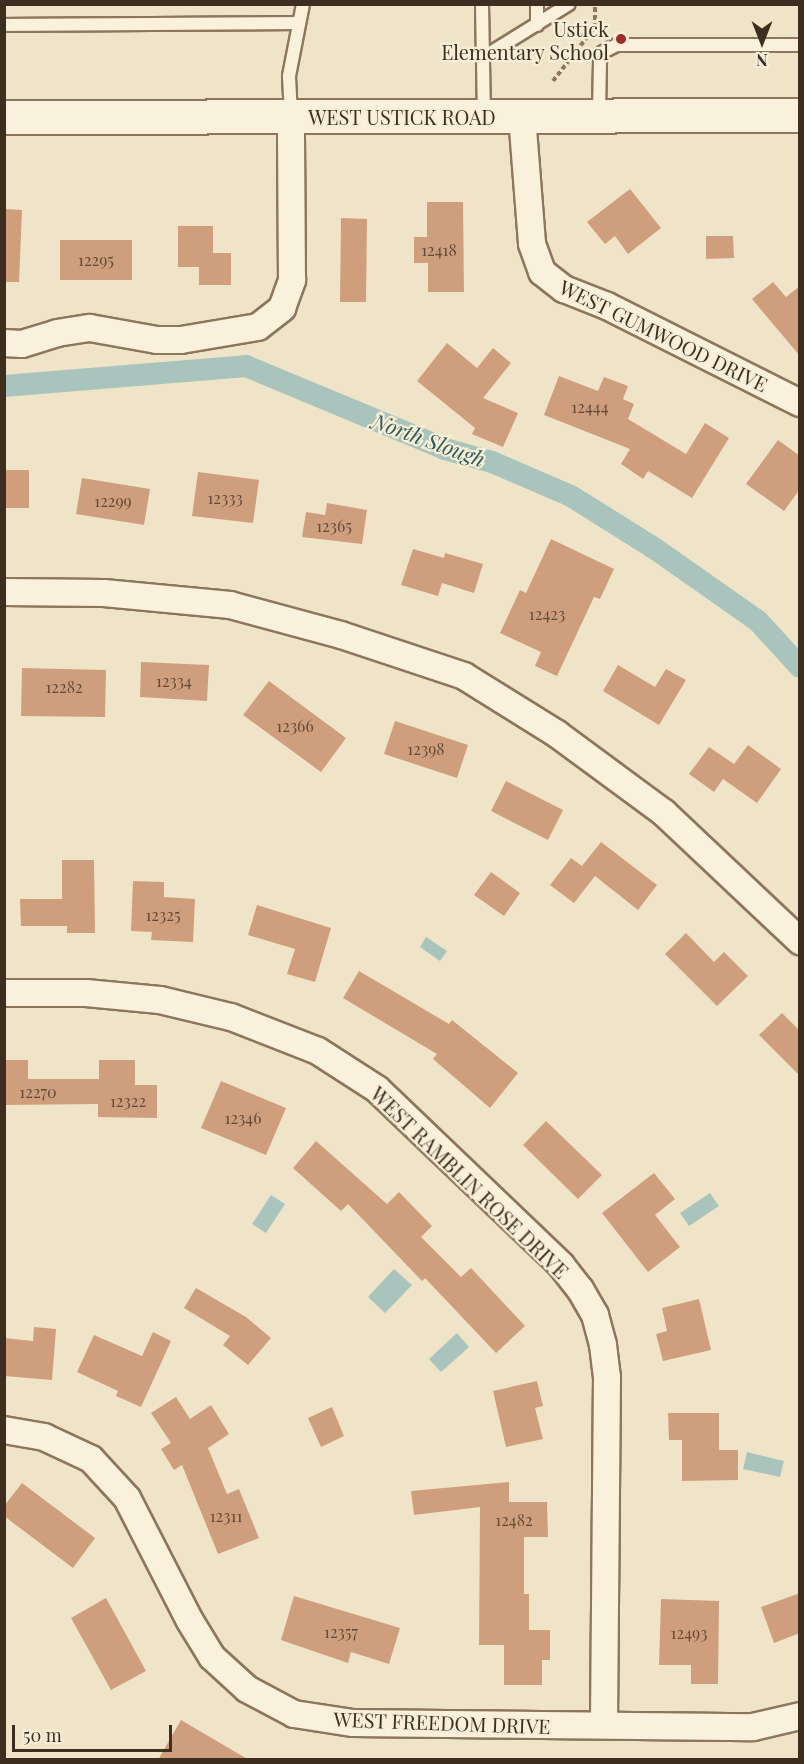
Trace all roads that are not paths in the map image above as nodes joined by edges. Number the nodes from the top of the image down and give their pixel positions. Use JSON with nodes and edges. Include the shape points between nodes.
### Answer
{"nodes":[{"id":1,"x":303,"y":4,"type":"edge"},
{"id":2,"x":482,"y":4,"type":"edge"},
{"id":3,"x":537,"y":4,"type":"edge"},
{"id":4,"x":569,"y":4,"type":"edge"},
{"id":5,"x":298,"y":23,"type":"junction"},
{"id":6,"x":4,"y":25,"type":"edge"},
{"id":7,"x":537,"y":25,"type":"junction"},
{"id":8,"x":800,"y":45,"type":"edge"},
{"id":9,"x":483,"y":58,"type":"junction"},
{"id":10,"x":484,"y":115,"type":"junction"},
{"id":11,"x":522,"y":116,"type":"junction"},
{"id":12,"x":599,"y":116,"type":"junction"},
{"id":13,"x":800,"y":116,"type":"edge"},
{"id":14,"x":4,"y":117,"type":"edge"},
{"id":15,"x":291,"y":117,"type":"junction"},
{"id":16,"x":4,"y":343,"type":"edge"},
{"id":17,"x":800,"y":403,"type":"edge"},
{"id":18,"x":4,"y":592,"type":"edge"},
{"id":19,"x":800,"y":940,"type":"edge"},
{"id":20,"x":4,"y":993,"type":"edge"},
{"id":21,"x":4,"y":1430,"type":"edge"},
{"id":22,"x":800,"y":1716,"type":"edge"},
{"id":23,"x":604,"y":1725,"type":"junction"}],
"edges":[{"from":1,"to":5,"type":"lane"},
{"from":2,"to":9,"type":"lane"},
{"from":3,"to":7,"type":"lane"},
{"from":4,"to":7,"type":"lane"},
{"from":5,"to":6,"type":"lane"},
{"from":5,"to":15,"type":"lane","via":[[288,76]]},
{"from":7,"to":9,"type":"lane"},
{"from":8,"to":12,"type":"lane","via":[[617,45],[603,52],[600,61]]},
{"from":9,"to":10,"type":"lane"},
{"from":10,"to":11,"type":"main road","name":"WEST USTICK ROAD"},
{"from":10,"to":15,"type":"main road","name":"WEST USTICK ROAD"},
{"from":11,"to":12,"type":"main road","name":"WEST USTICK ROAD"},
{"from":11,"to":17,"type":"street","name":"WEST GUMWOOD DRIVE","via":[[532,244],[542,272],[564,289],[607,306]]},
{"from":12,"to":13,"type":"main road","name":"WEST USTICK ROAD"},
{"from":14,"to":15,"type":"main road","name":"WEST USTICK ROAD"},
{"from":15,"to":16,"type":"street","via":[[292,280],[282,308],[258,327],[182,340],[157,340],[90,328],[22,344]]},
{"from":18,"to":19,"type":"street","via":[[104,593],[230,605],[341,635],[464,676],[557,734],[664,813]]},
{"from":20,"to":23,"type":"street","name":"WEST RAMBLIN ROSE DRIVE","via":[[86,993],[160,1000],[231,1017],[318,1051],[377,1089],[561,1265],[595,1315],[607,1377]]},
{"from":21,"to":23,"type":"street","name":"WEST FREEDOM DRIVE","via":[[44,1437],[91,1459],[126,1498],[212,1657],[248,1689],[294,1714],[353,1724]]},
{"from":22,"to":23,"type":"street","name":"WEST FREEDOM DRIVE","via":[[753,1727]]}]}
